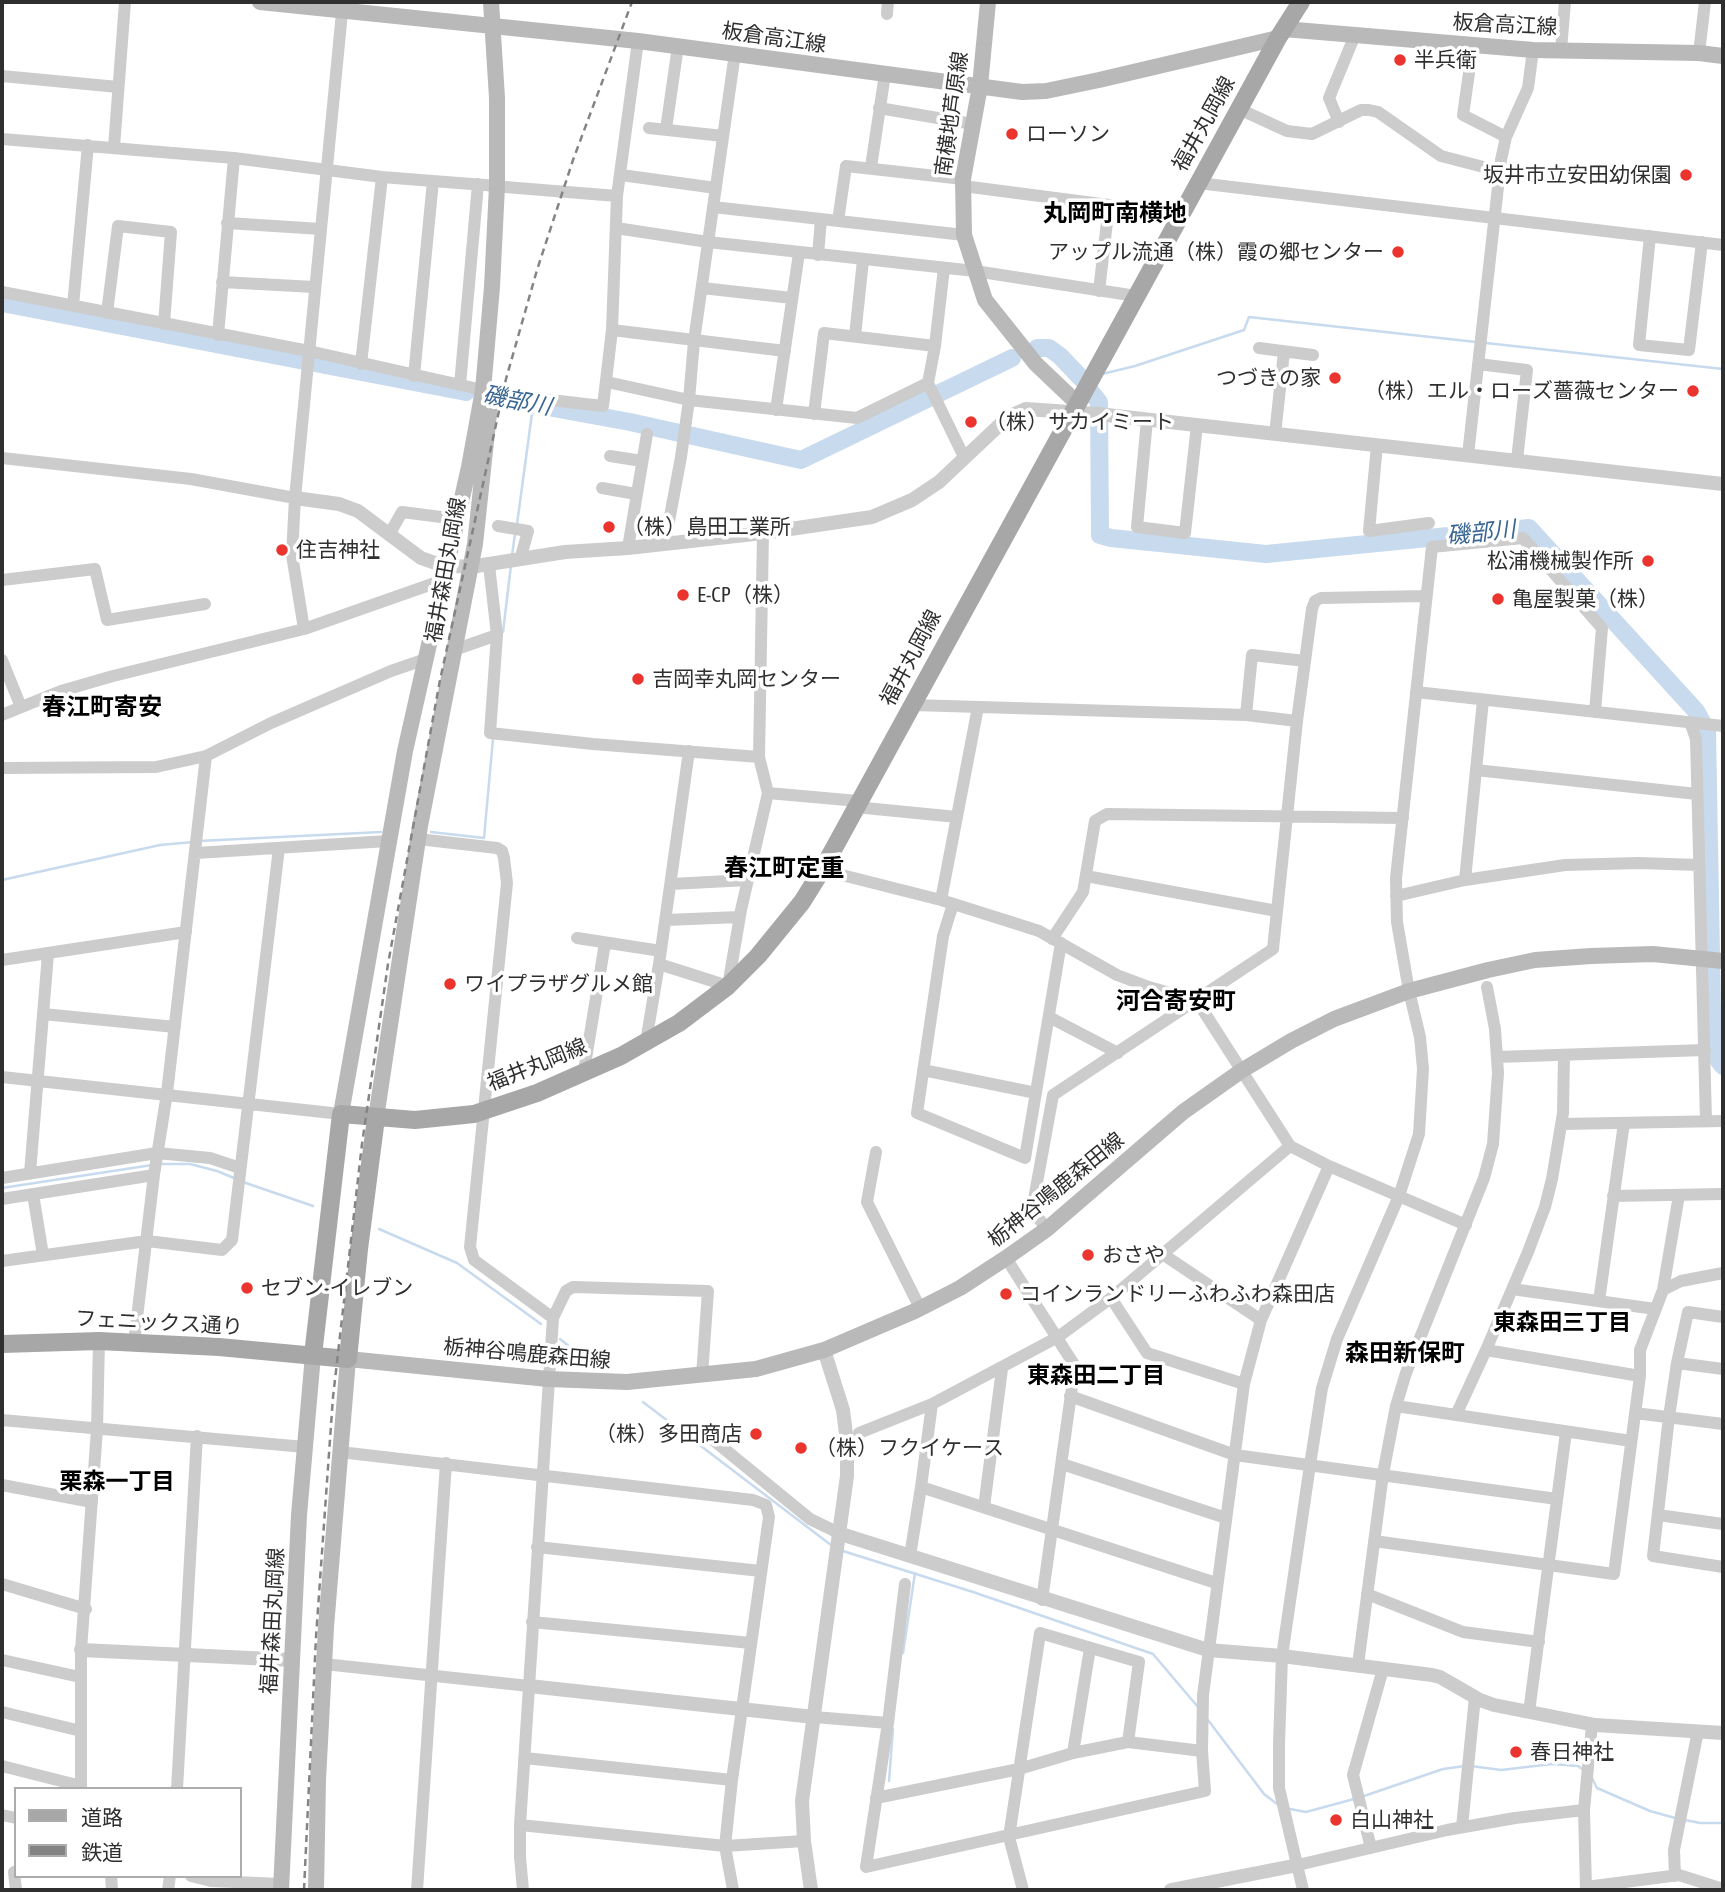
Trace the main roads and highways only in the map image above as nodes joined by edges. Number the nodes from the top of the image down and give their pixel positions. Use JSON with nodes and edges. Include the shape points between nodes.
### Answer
{"nodes":[{"id":1,"x":260,"y":2,"type":"edge"},
{"id":2,"x":491,"y":2,"type":"edge"},
{"id":3,"x":988,"y":2,"type":"edge"},
{"id":4,"x":1301,"y":2,"type":"edge"},
{"id":5,"x":342,"y":6,"type":"edge"},
{"id":6,"x":493,"y":26,"type":"junction"},
{"id":7,"x":1281,"y":33,"type":"junction"},
{"id":8,"x":1723,"y":56,"type":"edge"},
{"id":9,"x":980,"y":86,"type":"junction"},
{"id":10,"x":486,"y":396,"type":"junction"},
{"id":11,"x":1075,"y":408,"type":"junction"},
{"id":12,"x":1723,"y":961,"type":"edge"},
{"id":13,"x":341,"y":1114,"type":"junction"},
{"id":14,"x":376,"y":1118,"type":"junction"},
{"id":15,"x":2,"y":1344,"type":"edge"},
{"id":16,"x":313,"y":1355,"type":"junction"},
{"id":17,"x":348,"y":1359,"type":"junction"},
{"id":18,"x":281,"y":1887,"type":"edge"},
{"id":19,"x":316,"y":1890,"type":"edge"}],
"edges":[{"from":1,"to":5,"type":"main road","name":"板倉高江線"},
{"from":2,"to":6,"type":"main road","name":"福井森田丸岡線"},
{"from":3,"to":9,"type":"main road","name":"南横地芦原線"},
{"from":4,"to":7,"type":"main road","name":"福井丸岡線"},
{"from":5,"to":6,"type":"main road","name":"板倉高江線"},
{"from":6,"to":9,"type":"main road","name":"板倉高江線"},
{"from":6,"to":10,"type":"main road","name":"福井森田丸岡線","via":[[505,107]]},
{"from":7,"to":8,"type":"main road","name":"板倉高江線","via":[[1533,50]]},
{"from":7,"to":9,"type":"main road","name":"板倉高江線","via":[[1045,91]]},
{"from":7,"to":11,"type":"main road","name":"福井丸岡線"},
{"from":9,"to":11,"type":"main road","name":"南横地芦原線","via":[[962,182],[964,235],[985,300]]},
{"from":10,"to":13,"type":"main road","name":"福井森田丸岡線","via":[[388,841]]},
{"from":10,"to":14,"type":"main road","name":"福井森田丸岡線","via":[[479,518],[418,839]]},
{"from":11,"to":14,"type":"main road","name":"福井丸岡線","via":[[822,870],[783,927],[728,986],[646,1042],[537,1093],[483,1112],[427,1120]]},
{"from":12,"to":17,"type":"main road","name":"栃神谷鳴鹿森田線","via":[[1653,954],[1535,960],[1409,991],[1334,1019],[1241,1071],[1182,1112],[1047,1229],[960,1288],[824,1350],[756,1369],[627,1382],[548,1380]]},
{"from":13,"to":14,"type":"main road","name":"福井丸岡線"},
{"from":13,"to":16,"type":"main road"},
{"from":14,"to":17,"type":"main road"},
{"from":15,"to":16,"type":"main road","name":"フェニックス通り","via":[[99,1341]]},
{"from":16,"to":17,"type":"main road"},
{"from":16,"to":18,"type":"main road","name":"福井森田丸岡線"},
{"from":17,"to":19,"type":"main road","via":[[324,1664]]}]}
